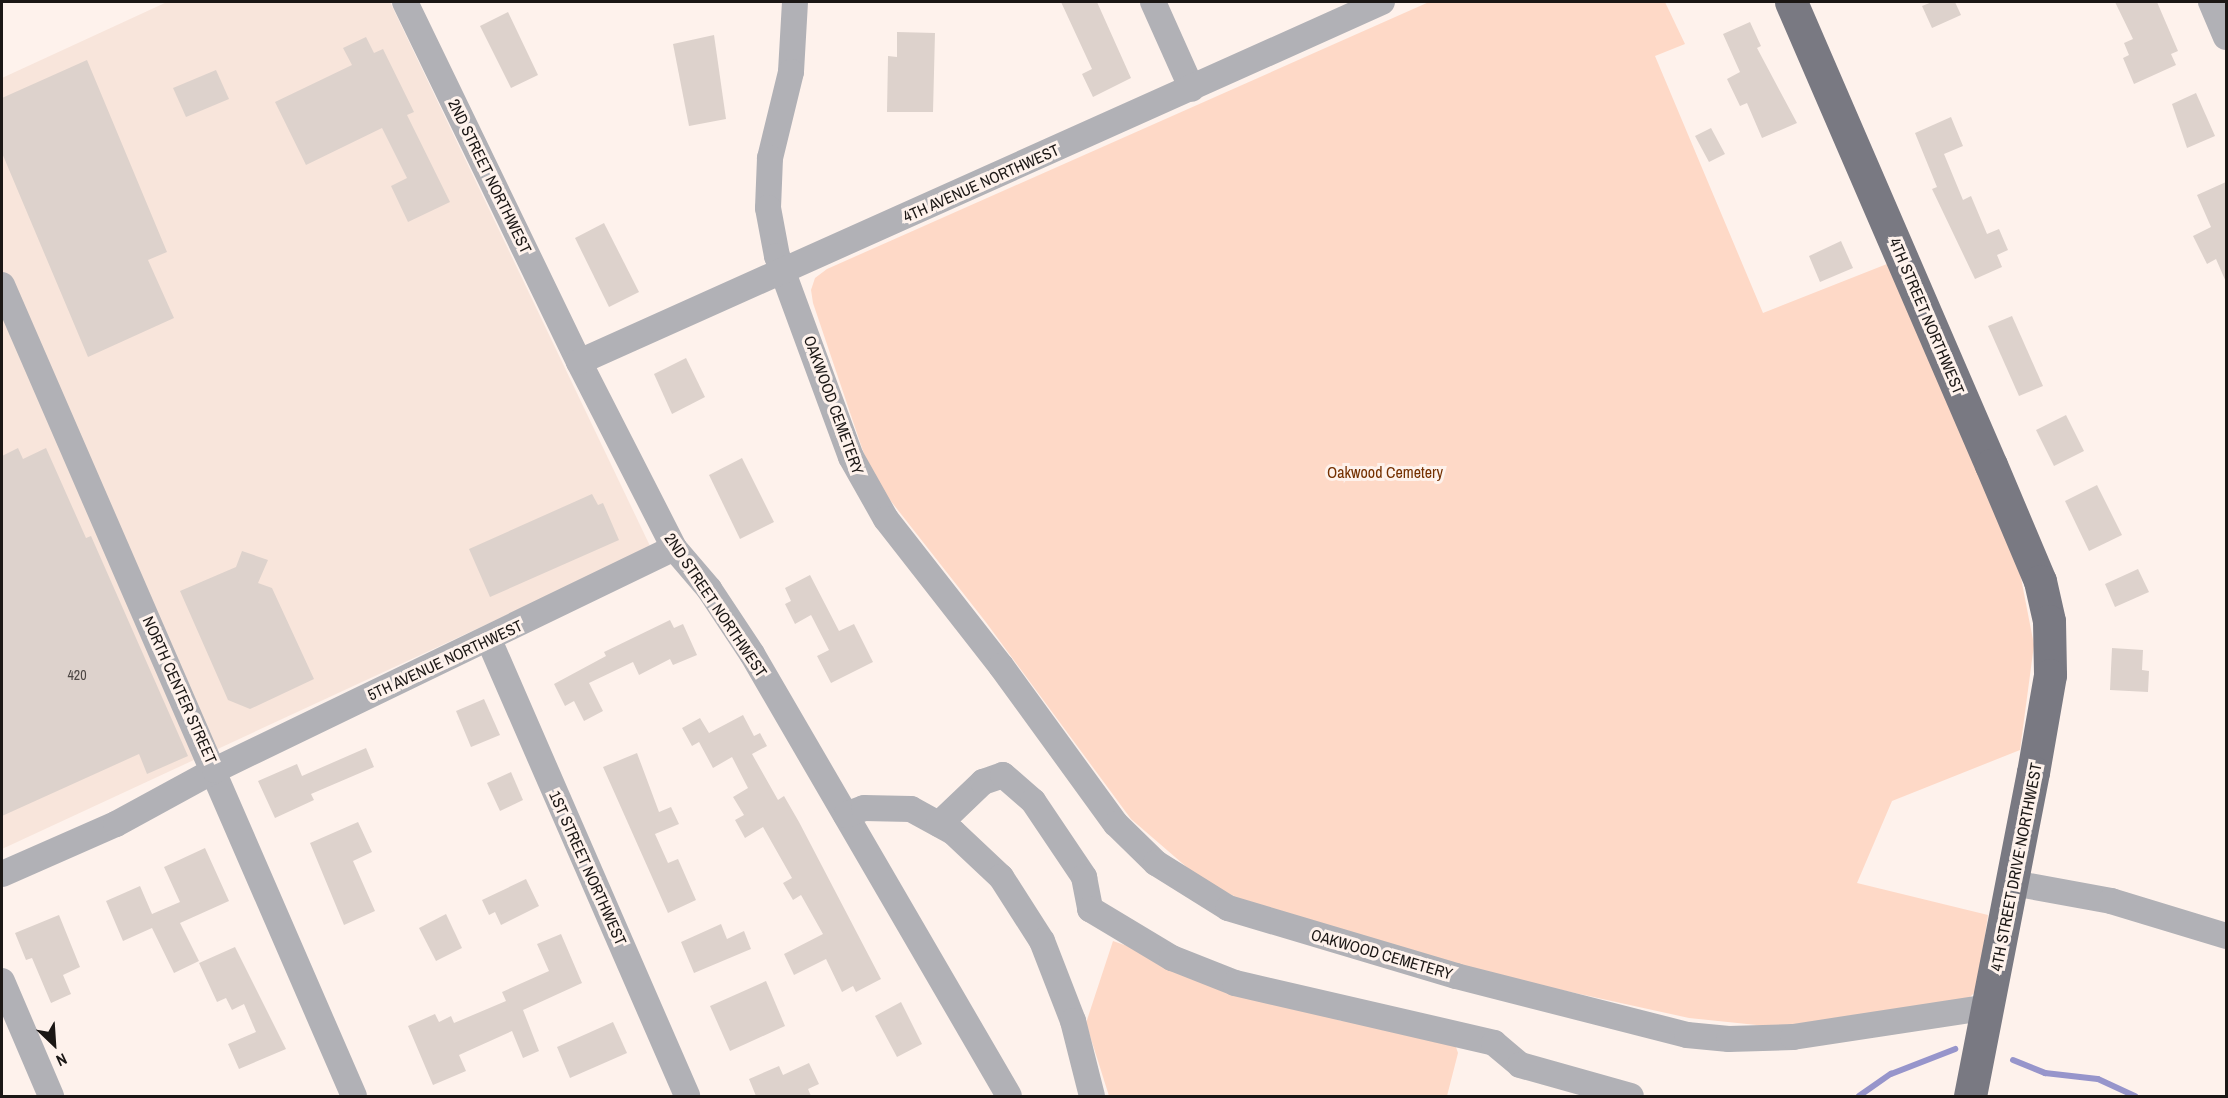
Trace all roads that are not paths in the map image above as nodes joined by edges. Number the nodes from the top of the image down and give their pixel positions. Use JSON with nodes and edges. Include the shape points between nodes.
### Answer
{"nodes":[{"id":1,"x":405,"y":2,"type":"edge"},
{"id":2,"x":795,"y":2,"type":"edge"},
{"id":3,"x":1153,"y":2,"type":"edge"},
{"id":4,"x":1382,"y":2,"type":"edge"},
{"id":5,"x":1791,"y":2,"type":"edge"},
{"id":6,"x":2211,"y":2,"type":"edge"},
{"id":7,"x":2226,"y":37,"type":"edge"},
{"id":8,"x":1192,"y":89,"type":"junction"},
{"id":9,"x":784,"y":270,"type":"junction"},
{"id":10,"x":2,"y":285,"type":"edge"},
{"id":11,"x":579,"y":362,"type":"junction"},
{"id":12,"x":674,"y":548,"type":"junction"},
{"id":13,"x":2050,"y":635,"type":"joint"},
{"id":14,"x":489,"y":640,"type":"junction"},
{"id":15,"x":215,"y":770,"type":"junction"},
{"id":16,"x":846,"y":815,"type":"junction"},
{"id":17,"x":939,"y":824,"type":"junction"},
{"id":18,"x":2,"y":874,"type":"edge"},
{"id":19,"x":2013,"y":883,"type":"junction"},
{"id":20,"x":2226,"y":936,"type":"edge"},
{"id":21,"x":2,"y":981,"type":"edge"},
{"id":22,"x":1989,"y":1007,"type":"junction"},
{"id":23,"x":51,"y":1096,"type":"edge"},
{"id":24,"x":354,"y":1096,"type":"edge"},
{"id":25,"x":687,"y":1096,"type":"edge"},
{"id":26,"x":1009,"y":1096,"type":"edge"},
{"id":27,"x":1092,"y":1096,"type":"edge"},
{"id":28,"x":1631,"y":1096,"type":"edge"},
{"id":29,"x":1970,"y":1096,"type":"edge"}],
"edges":[{"from":1,"to":11,"type":"street","name":"2ND STREET NORTHWEST"},
{"from":2,"to":9,"type":"street","name":"OAKWOOD CEMETERY","via":[[791,72],[769,170],[771,232]]},
{"from":3,"to":8,"type":"street"},
{"from":4,"to":8,"type":"street","name":"4TH AVENUE NORTHWEST"},
{"from":5,"to":13,"type":"main road","name":"4TH STREET NORTHWEST","via":[[2040,581]]},
{"from":6,"to":7,"type":"street"},
{"from":8,"to":9,"type":"street","name":"4TH AVENUE NORTHWEST"},
{"from":9,"to":11,"type":"street","name":"4TH AVENUE NORTHWEST"},
{"from":9,"to":22,"type":"street","name":"OAKWOOD CEMETERY","via":[[851,457],[886,519],[1001,666],[1116,824],[1178,880],[1228,908],[1364,950],[1687,1035],[1772,1039]]},
{"from":10,"to":15,"type":"street","name":"NORTH CENTER STREET"},
{"from":11,"to":12,"type":"street","name":"2ND STREET NORTHWEST"},
{"from":12,"to":14,"type":"street","name":"5TH AVENUE NORTHWEST"},
{"from":12,"to":16,"type":"street","name":"2ND STREET NORTHWEST","via":[[709,589],[752,654]]},
{"from":13,"to":19,"type":"main road","name":"4TH STREET DRIVE NORTHWEST","via":[[2050,675]]},
{"from":14,"to":15,"type":"street","name":"5TH AVENUE NORTHWEST"},
{"from":14,"to":25,"type":"street","name":"1ST STREET NORTHWEST"},
{"from":15,"to":18,"type":"street","name":"5TH AVENUE NORTHWEST","via":[[116,824]]},
{"from":15,"to":24,"type":"street","name":"NORTH CENTER STREET"},
{"from":16,"to":17,"type":"street","via":[[864,807],[911,809]]},
{"from":16,"to":26,"type":"street","name":"2ND STREET NORTHWEST"},
{"from":17,"to":27,"type":"street","via":[[953,832],[1001,877],[1042,941],[1073,1021]]},
{"from":17,"to":28,"type":"street","via":[[983,782],[1003,775],[1033,801],[1084,877],[1090,909],[1172,958],[1235,983],[1494,1043],[1520,1065]]},
{"from":19,"to":20,"type":"street","via":[[2111,901]]},
{"from":19,"to":22,"type":"main road","name":"4TH STREET DRIVE NORTHWEST"},
{"from":21,"to":23,"type":"street"},
{"from":22,"to":29,"type":"main road","name":"4TH STREET DRIVE NORTHWEST"}]}
